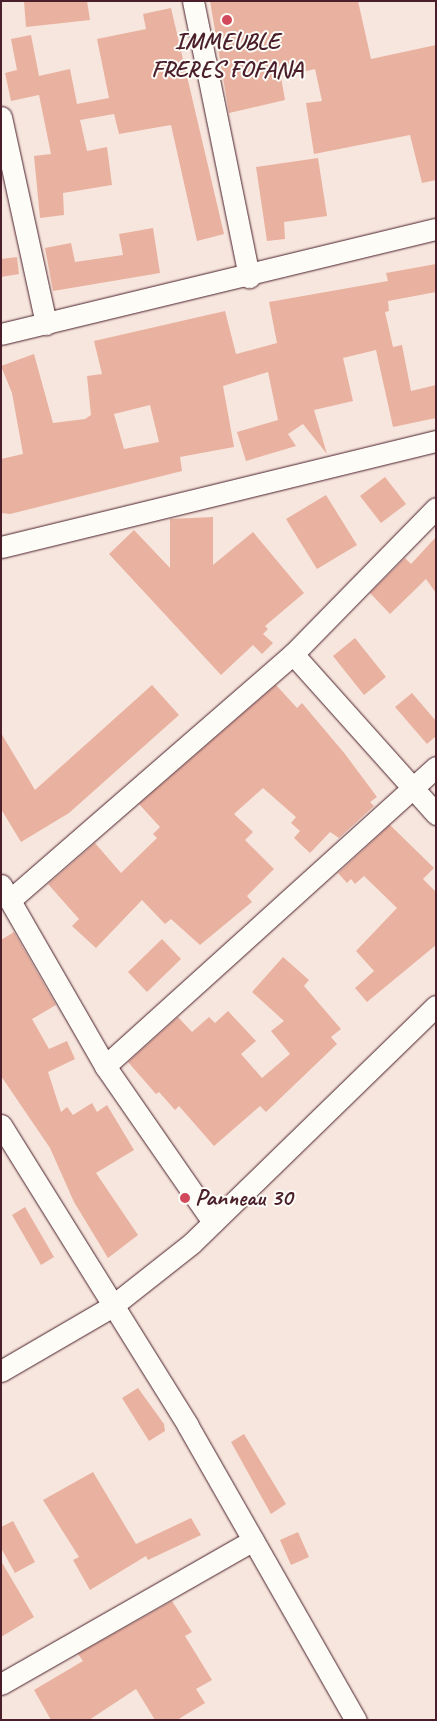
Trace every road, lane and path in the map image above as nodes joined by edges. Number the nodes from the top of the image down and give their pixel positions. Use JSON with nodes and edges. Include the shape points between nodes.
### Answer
{"nodes":[{"id":1,"x":193,"y":1,"type":"edge"},
{"id":2,"x":1,"y":117,"type":"edge"},
{"id":3,"x":436,"y":229,"type":"edge"},
{"id":4,"x":249,"y":277,"type":"junction"},
{"id":5,"x":46,"y":324,"type":"junction"},
{"id":6,"x":1,"y":334,"type":"edge"},
{"id":7,"x":436,"y":441,"type":"edge"},
{"id":8,"x":436,"y":508,"type":"edge"},
{"id":9,"x":1,"y":546,"type":"edge"},
{"id":10,"x":293,"y":654,"type":"junction"},
{"id":11,"x":436,"y":767,"type":"edge"},
{"id":12,"x":414,"y":788,"type":"junction"},
{"id":13,"x":436,"y":814,"type":"edge"},
{"id":14,"x":6,"y":893,"type":"edge"},
{"id":15,"x":436,"y":1006,"type":"edge"},
{"id":16,"x":106,"y":1066,"type":"junction"},
{"id":17,"x":1,"y":1125,"type":"edge"},
{"id":18,"x":213,"y":1222,"type":"junction"},
{"id":19,"x":111,"y":1306,"type":"junction"},
{"id":20,"x":1,"y":1371,"type":"edge"},
{"id":21,"x":253,"y":1540,"type":"junction"},
{"id":22,"x":1,"y":1684,"type":"edge"},
{"id":23,"x":356,"y":1720,"type":"edge"}],
"edges":[{"from":1,"to":4,"type":"street"},
{"from":2,"to":5,"type":"street"},
{"from":3,"to":4,"type":"street"},
{"from":4,"to":5,"type":"street"},
{"from":5,"to":6,"type":"street"},
{"from":7,"to":9,"type":"street"},
{"from":8,"to":10,"type":"street"},
{"from":10,"to":12,"type":"street"},
{"from":10,"to":14,"type":"street"},
{"from":11,"to":12,"type":"street"},
{"from":12,"to":13,"type":"street"},
{"from":12,"to":16,"type":"street"},
{"from":14,"to":16,"type":"street"},
{"from":15,"to":18,"type":"street"},
{"from":16,"to":18,"type":"street"},
{"from":17,"to":19,"type":"street"},
{"from":18,"to":19,"type":"street"},
{"from":19,"to":20,"type":"street"},
{"from":19,"to":21,"type":"street","via":[[188,1426]]},
{"from":21,"to":22,"type":"street"},
{"from":21,"to":23,"type":"street"}]}
